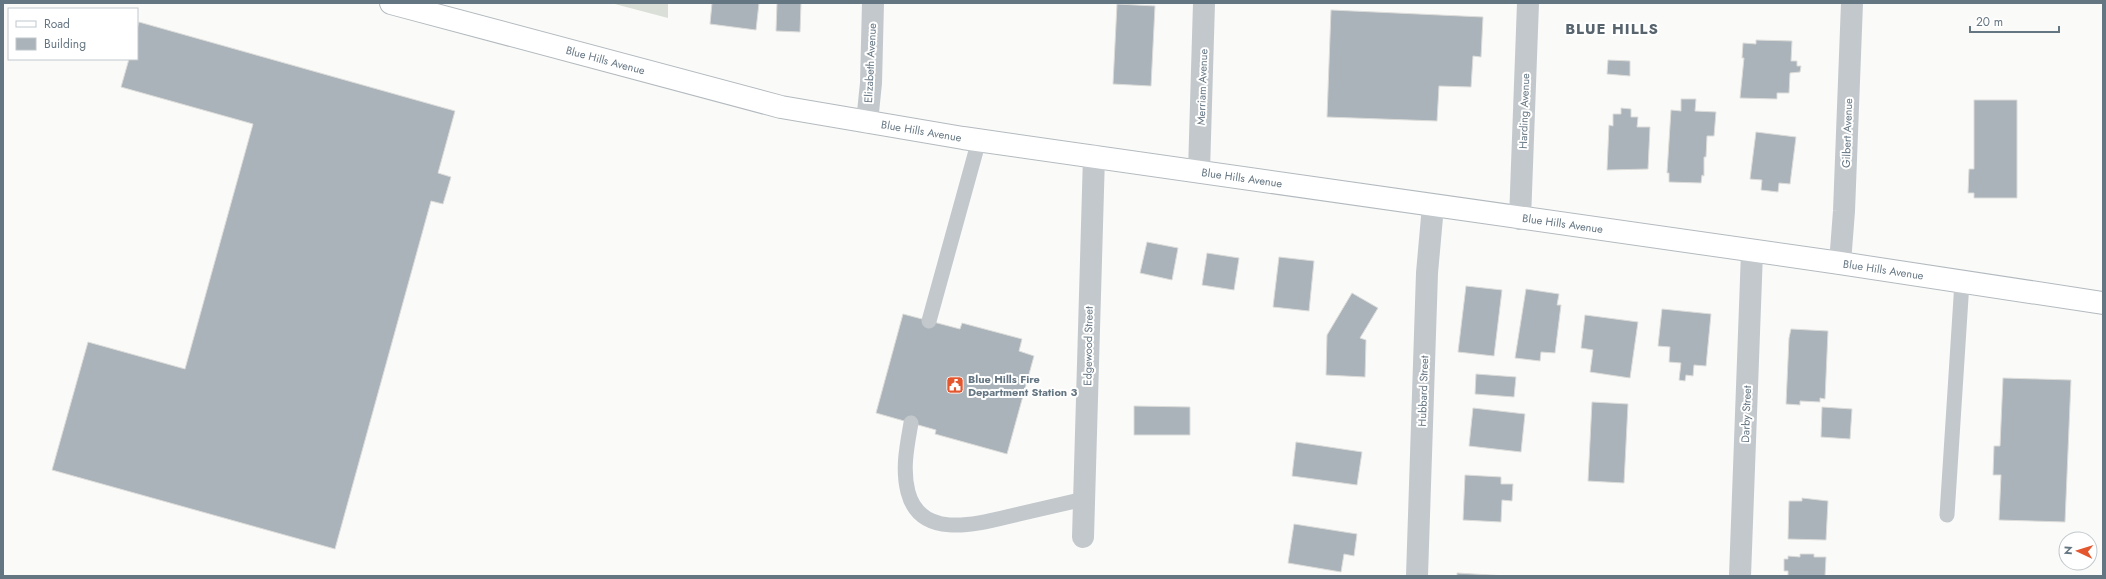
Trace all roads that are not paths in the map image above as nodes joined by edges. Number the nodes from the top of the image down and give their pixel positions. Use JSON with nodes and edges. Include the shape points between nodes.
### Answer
{"nodes":[{"id":1,"x":391,"y":3,"type":"edge"},
{"id":2,"x":873,"y":3,"type":"edge"},
{"id":3,"x":1204,"y":3,"type":"edge"},
{"id":4,"x":1528,"y":3,"type":"edge"},
{"id":5,"x":1852,"y":3,"type":"edge"},
{"id":6,"x":867,"y":122,"type":"junction"},
{"id":7,"x":979,"y":140,"type":"junction"},
{"id":8,"x":1094,"y":156,"type":"junction"},
{"id":9,"x":1198,"y":171,"type":"junction"},
{"id":10,"x":1433,"y":206,"type":"junction"},
{"id":11,"x":1520,"y":219,"type":"junction"},
{"id":12,"x":1752,"y":252,"type":"junction"},
{"id":13,"x":1840,"y":264,"type":"junction"},
{"id":14,"x":1962,"y":282,"type":"junction"},
{"id":15,"x":2103,"y":303,"type":"edge"},
{"id":16,"x":929,"y":321,"type":"dead end"},
{"id":17,"x":910,"y":423,"type":"dead end"},
{"id":18,"x":1084,"y":499,"type":"junction"},
{"id":19,"x":1947,"y":515,"type":"dead end"},
{"id":20,"x":1083,"y":537,"type":"dead end"},
{"id":21,"x":1417,"y":576,"type":"edge"},
{"id":22,"x":1740,"y":576,"type":"edge"}],
"edges":[{"from":1,"to":6,"type":"main road","name":"Blue Hills Avenue","via":[[780,107]]},
{"from":2,"to":6,"type":"street","name":"Elizabeth Avenue","via":[[871,83]]},
{"from":3,"to":9,"type":"street","name":"Merriam Avenue"},
{"from":4,"to":11,"type":"street","name":"Harding Avenue"},
{"from":5,"to":13,"type":"street","name":"Gilbert Avenue"},
{"from":6,"to":7,"type":"main road","name":"Blue Hills Avenue"},
{"from":7,"to":8,"type":"main road","name":"Blue Hills Avenue"},
{"from":7,"to":16,"type":"lane"},
{"from":8,"to":9,"type":"main road","name":"Blue Hills Avenue"},
{"from":8,"to":18,"type":"street","name":"Edgewood Street"},
{"from":9,"to":10,"type":"main road","name":"Blue Hills Avenue"},
{"from":10,"to":11,"type":"main road","name":"Blue Hills Avenue"},
{"from":10,"to":21,"type":"street","name":"Hubbard Street","via":[[1427,273]]},
{"from":11,"to":12,"type":"main road","name":"Blue Hills Avenue"},
{"from":12,"to":13,"type":"main road","name":"Blue Hills Avenue"},
{"from":12,"to":22,"type":"street","name":"Darby Street"},
{"from":13,"to":14,"type":"main road","name":"Blue Hills Avenue"},
{"from":14,"to":15,"type":"main road","name":"Blue Hills Avenue"},
{"from":14,"to":19,"type":"lane"},
{"from":17,"to":18,"type":"lane","via":[[905,460],[908,494],[922,515],[932,521],[952,525],[975,524]]},
{"from":18,"to":20,"type":"street","name":"Edgewood Street"}]}
